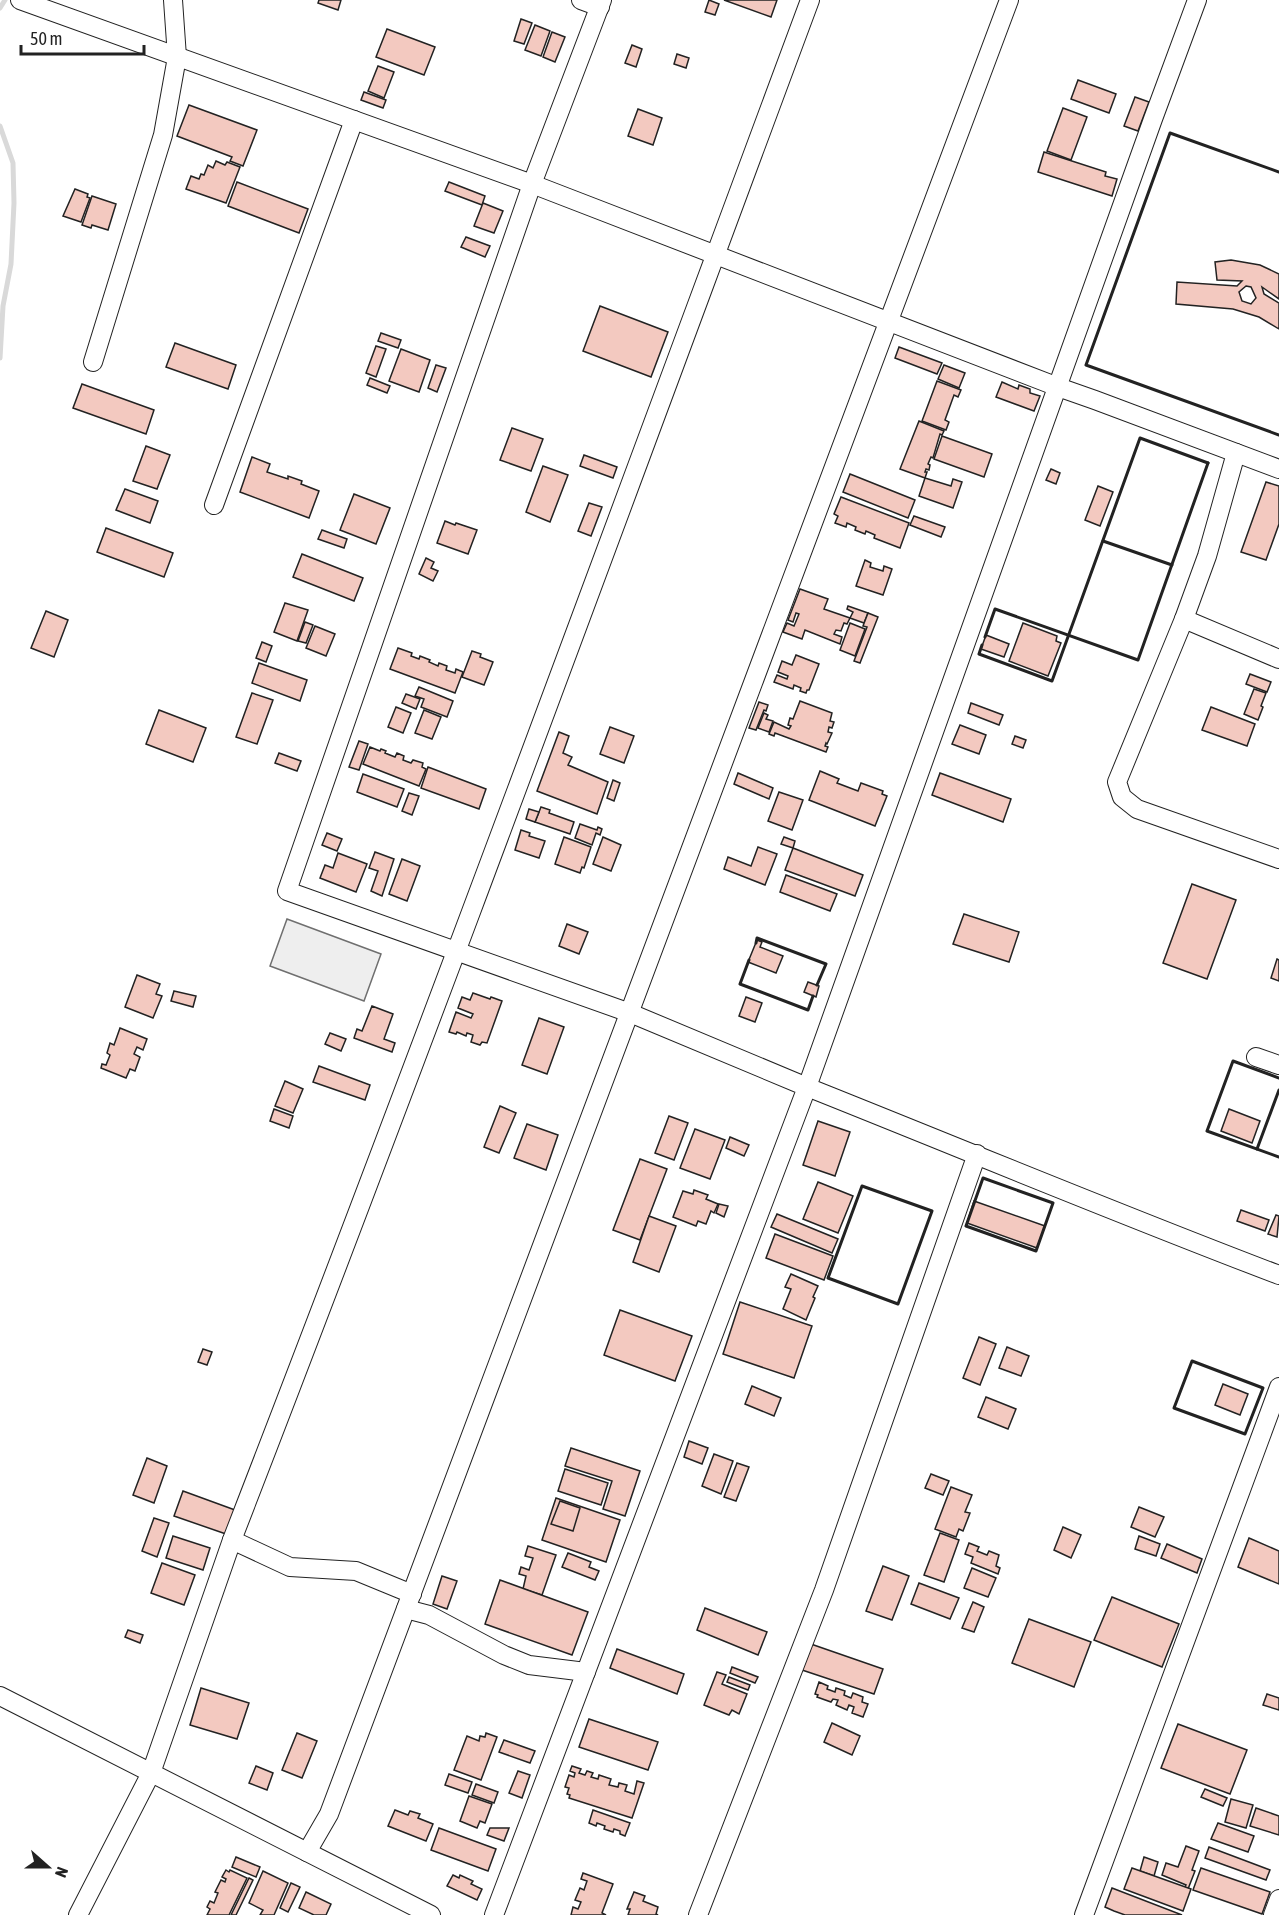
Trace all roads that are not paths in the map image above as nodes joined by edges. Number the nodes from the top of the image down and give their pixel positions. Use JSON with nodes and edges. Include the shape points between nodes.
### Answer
{"nodes":[{"id":1,"x":20,"y":0,"type":"edge"},
{"id":2,"x":173,"y":0,"type":"edge"},
{"id":3,"x":581,"y":0,"type":"edge"},
{"id":4,"x":810,"y":0,"type":"edge"},
{"id":5,"x":1009,"y":0,"type":"edge"},
{"id":6,"x":1197,"y":0,"type":"edge"},
{"id":7,"x":601,"y":3,"type":"edge"},
{"id":8,"x":177,"y":57,"type":"junction"},
{"id":9,"x":354,"y":120,"type":"junction"},
{"id":10,"x":532,"y":184,"type":"junction"},
{"id":11,"x":716,"y":254,"type":"junction"},
{"id":12,"x":890,"y":322,"type":"junction"},
{"id":13,"x":93,"y":362,"type":"dead end"},
{"id":14,"x":1058,"y":387,"type":"junction"},
{"id":15,"x":1236,"y":453,"type":"junction"},
{"id":16,"x":1279,"y":469,"type":"edge"},
{"id":17,"x":214,"y":505,"type":"dead end"},
{"id":18,"x":1184,"y":619,"type":"junction"},
{"id":19,"x":1279,"y":659,"type":"edge"},
{"id":20,"x":1279,"y":859,"type":"edge"},
{"id":21,"x":455,"y":952,"type":"junction"},
{"id":22,"x":630,"y":1013,"type":"junction"},
{"id":23,"x":1256,"y":1057,"type":"dead end"},
{"id":24,"x":1279,"y":1065,"type":"edge"},
{"id":25,"x":807,"y":1087,"type":"junction"},
{"id":26,"x":977,"y":1155,"type":"junction"},
{"id":27,"x":1279,"y":1275,"type":"edge"},
{"id":28,"x":1279,"y":1387,"type":"edge"},
{"id":29,"x":232,"y":1540,"type":"junction"},
{"id":30,"x":409,"y":1601,"type":"junction"},
{"id":31,"x":586,"y":1672,"type":"junction"},
{"id":32,"x":0,"y":1696,"type":"edge"},
{"id":33,"x":151,"y":1773,"type":"junction"},
{"id":34,"x":307,"y":1852,"type":"junction"},
{"id":35,"x":1279,"y":1899,"type":"edge"},
{"id":36,"x":78,"y":1915,"type":"edge"},
{"id":37,"x":431,"y":1915,"type":"edge"},
{"id":38,"x":494,"y":1915,"type":"edge"},
{"id":39,"x":698,"y":1915,"type":"edge"},
{"id":40,"x":1084,"y":1915,"type":"edge"},
{"id":41,"x":1273,"y":1915,"type":"edge"}],
"edges":[{"from":1,"to":8,"type":"street"},
{"from":2,"to":8,"type":"street"},
{"from":3,"to":7,"type":"street"},
{"from":4,"to":11,"type":"street"},
{"from":5,"to":12,"type":"street"},
{"from":6,"to":14,"type":"street"},
{"from":7,"to":10,"type":"street"},
{"from":8,"to":9,"type":"street"},
{"from":8,"to":13,"type":"street","via":[[163,135]]},
{"from":9,"to":10,"type":"street"},
{"from":9,"to":17,"type":"street"},
{"from":10,"to":11,"type":"street"},
{"from":10,"to":21,"type":"street","via":[[286,891]]},
{"from":11,"to":12,"type":"street"},
{"from":11,"to":21,"type":"street"},
{"from":12,"to":14,"type":"street"},
{"from":12,"to":22,"type":"street"},
{"from":14,"to":15,"type":"street"},
{"from":14,"to":25,"type":"street"},
{"from":15,"to":16,"type":"street"},
{"from":15,"to":18,"type":"street","via":[[1207,556]]},
{"from":18,"to":19,"type":"street"},
{"from":18,"to":20,"type":"street","via":[[1117,782],[1122,797],[1137,809]]},
{"from":21,"to":22,"type":"street"},
{"from":21,"to":29,"type":"street"},
{"from":22,"to":25,"type":"street"},
{"from":22,"to":30,"type":"street"},
{"from":23,"to":24,"type":"street"},
{"from":25,"to":26,"type":"street"},
{"from":25,"to":31,"type":"street"},
{"from":26,"to":27,"type":"street"},
{"from":26,"to":39,"type":"street","via":[[824,1590]]},
{"from":28,"to":40,"type":"street"},
{"from":29,"to":30,"type":"street","via":[[290,1567],[356,1570]]},
{"from":29,"to":33,"type":"street"},
{"from":30,"to":31,"type":"street","via":[[504,1655],[529,1665]]},
{"from":30,"to":34,"type":"street","via":[[329,1814]]},
{"from":31,"to":38,"type":"street"},
{"from":32,"to":33,"type":"street"},
{"from":33,"to":34,"type":"street"},
{"from":33,"to":36,"type":"street"},
{"from":34,"to":37,"type":"street"},
{"from":35,"to":41,"type":"street"}]}
